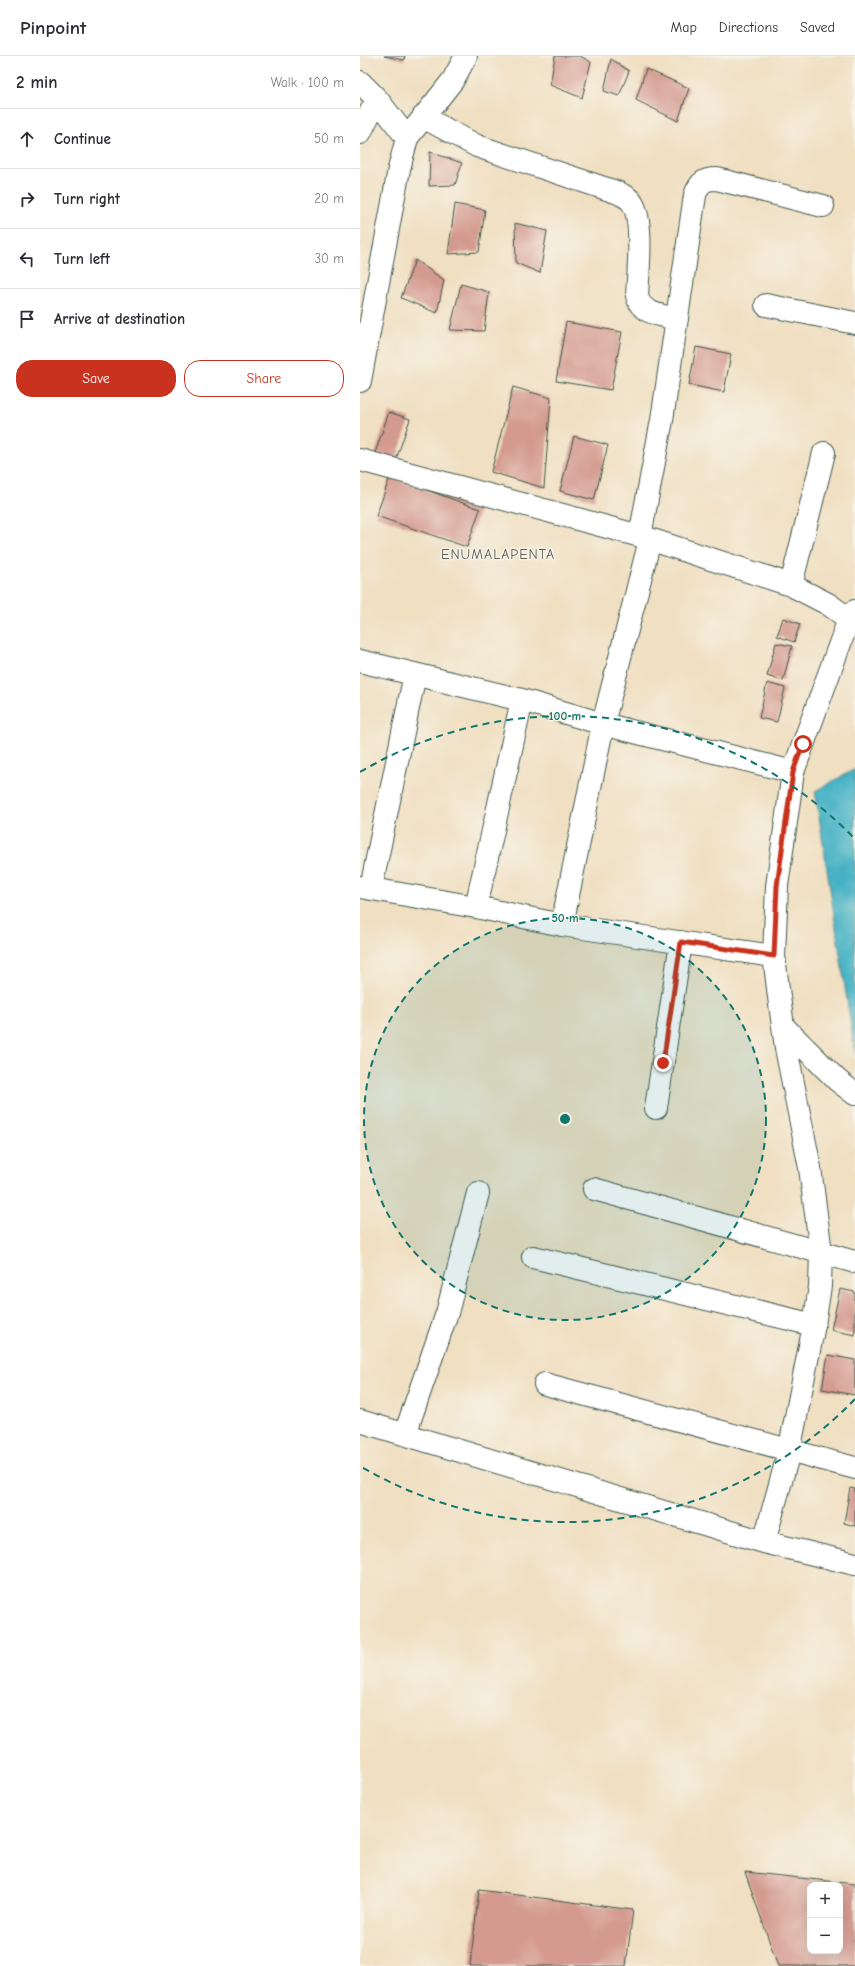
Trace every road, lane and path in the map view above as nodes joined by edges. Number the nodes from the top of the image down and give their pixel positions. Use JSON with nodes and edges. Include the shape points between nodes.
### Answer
{"nodes":[{"id":1,"x":466,"y":56,"type":"edge"},
{"id":2,"x":360,"y":82,"type":"edge"},
{"id":3,"x":377,"y":99,"type":"junction"},
{"id":4,"x":424,"y":117,"type":"junction"},
{"id":5,"x":360,"y":133,"type":"edge"},
{"id":6,"x":407,"y":138,"type":"junction"},
{"id":7,"x":823,"y":206,"type":"dead end"},
{"id":8,"x":766,"y":305,"type":"dead end"},
{"id":9,"x":677,"y":319,"type":"junction"},
{"id":10,"x":855,"y":323,"type":"edge"},
{"id":11,"x":360,"y":381,"type":"edge"},
{"id":12,"x":824,"y":453,"type":"dead end"},
{"id":13,"x":360,"y":460,"type":"edge"},
{"id":14,"x":645,"y":538,"type":"junction"},
{"id":15,"x":791,"y":585,"type":"junction"},
{"id":16,"x":852,"y":615,"type":"edge"},
{"id":17,"x":360,"y":661,"type":"edge"},
{"id":18,"x":415,"y":674,"type":"junction"},
{"id":19,"x":522,"y":700,"type":"junction"},
{"id":20,"x":603,"y":724,"type":"junction"},
{"id":21,"x":793,"y":772,"type":"junction"},
{"id":22,"x":366,"y":888,"type":"edge"},
{"id":23,"x":476,"y":907,"type":"junction"},
{"id":24,"x":562,"y":925,"type":"junction"},
{"id":25,"x":681,"y":942,"type":"junction"},
{"id":26,"x":774,"y":956,"type":"junction"},
{"id":27,"x":783,"y":1026,"type":"junction"},
{"id":28,"x":855,"y":1094,"type":"edge"},
{"id":29,"x":656,"y":1108,"type":"dead end"},
{"id":30,"x":594,"y":1189,"type":"dead end"},
{"id":31,"x":478,"y":1193,"type":"dead end"},
{"id":32,"x":821,"y":1252,"type":"junction"},
{"id":33,"x":533,"y":1257,"type":"dead end"},
{"id":34,"x":855,"y":1262,"type":"edge"},
{"id":35,"x":814,"y":1325,"type":"junction"},
{"id":36,"x":545,"y":1384,"type":"dead end"},
{"id":37,"x":360,"y":1421,"type":"edge"},
{"id":38,"x":405,"y":1434,"type":"junction"},
{"id":39,"x":789,"y":1452,"type":"junction"},
{"id":40,"x":855,"y":1468,"type":"edge"},
{"id":41,"x":764,"y":1542,"type":"junction"},
{"id":42,"x":855,"y":1564,"type":"edge"}],
"edges":[{"from":1,"to":4,"type":"street","via":[[453,80]]},
{"from":2,"to":3,"type":"street"},
{"from":3,"to":5,"type":"street"},
{"from":3,"to":6,"type":"street"},
{"from":4,"to":6,"type":"street"},
{"from":4,"to":9,"type":"street","via":[[477,146],[619,193],[630,200],[639,224],[639,303],[650,312]]},
{"from":6,"to":11,"type":"street"},
{"from":7,"to":9,"type":"street","via":[[717,179],[706,179],[699,184],[695,195]]},
{"from":8,"to":10,"type":"street"},
{"from":9,"to":14,"type":"street"},
{"from":12,"to":15,"type":"street"},
{"from":13,"to":14,"type":"street"},
{"from":14,"to":15,"type":"street"},
{"from":14,"to":20,"type":"street"},
{"from":15,"to":16,"type":"street"},
{"from":16,"to":21,"type":"street"},
{"from":17,"to":18,"type":"street"},
{"from":18,"to":19,"type":"street"},
{"from":18,"to":22,"type":"street"},
{"from":19,"to":20,"type":"street"},
{"from":19,"to":23,"type":"street"},
{"from":20,"to":21,"type":"street"},
{"from":20,"to":24,"type":"street"},
{"from":21,"to":26,"type":"street","via":[[777,886]]},
{"from":22,"to":23,"type":"street"},
{"from":23,"to":24,"type":"street"},
{"from":24,"to":25,"type":"street"},
{"from":25,"to":26,"type":"street"},
{"from":25,"to":29,"type":"street"},
{"from":26,"to":27,"type":"street"},
{"from":27,"to":28,"type":"street","via":[[837,1080]]},
{"from":27,"to":32,"type":"street","via":[[810,1168]]},
{"from":30,"to":32,"type":"street"},
{"from":31,"to":38,"type":"street","via":[[447,1313]]},
{"from":32,"to":34,"type":"street"},
{"from":32,"to":35,"type":"street","via":[[820,1286]]},
{"from":33,"to":35,"type":"street"},
{"from":35,"to":39,"type":"street"},
{"from":36,"to":39,"type":"street"},
{"from":37,"to":38,"type":"street"},
{"from":38,"to":41,"type":"street"},
{"from":39,"to":40,"type":"street"},
{"from":39,"to":41,"type":"street"},
{"from":41,"to":42,"type":"street"}]}
